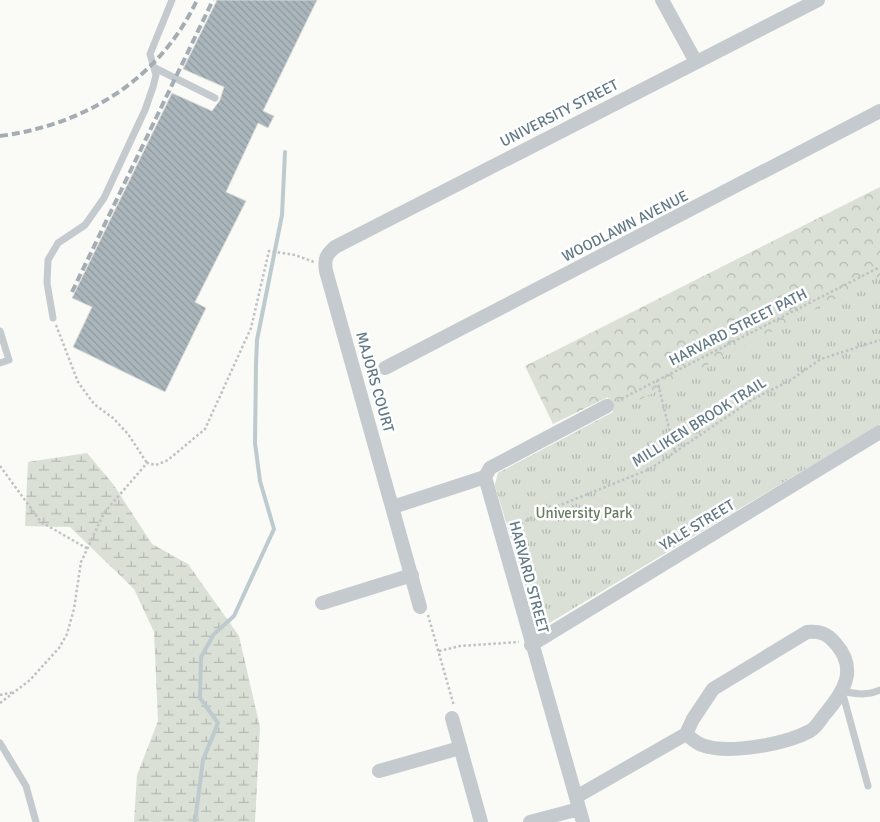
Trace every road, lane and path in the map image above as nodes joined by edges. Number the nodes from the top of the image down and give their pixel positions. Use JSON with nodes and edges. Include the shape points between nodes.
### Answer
{"nodes":[{"id":1,"x":172,"y":0,"type":"edge"},
{"id":2,"x":662,"y":0,"type":"edge"},
{"id":3,"x":818,"y":0,"type":"edge"},
{"id":4,"x":696,"y":62,"type":"junction"},
{"id":5,"x":155,"y":68,"type":"junction"},
{"id":6,"x":215,"y":98,"type":"dead end"},
{"id":7,"x":880,"y":111,"type":"edge"},
{"id":8,"x":325,"y":266,"type":"junction"},
{"id":9,"x":880,"y":267,"type":"edge"},
{"id":10,"x":53,"y":318,"type":"joint"},
{"id":11,"x":0,"y":331,"type":"edge"},
{"id":12,"x":880,"y":340,"type":"edge"},
{"id":13,"x":0,"y":363,"type":"edge"},
{"id":14,"x":385,"y":368,"type":"dead end"},
{"id":15,"x":657,"y":380,"type":"junction"},
{"id":16,"x":607,"y":406,"type":"joint"},
{"id":17,"x":880,"y":432,"type":"edge"},
{"id":18,"x":675,"y":452,"type":"junction"},
{"id":19,"x":146,"y":463,"type":"junction"},
{"id":20,"x":0,"y":466,"type":"edge"},
{"id":21,"x":485,"y":477,"type":"junction"},
{"id":22,"x":394,"y":508,"type":"junction"},
{"id":23,"x":500,"y":533,"type":"junction"},
{"id":24,"x":88,"y":549,"type":"junction"},
{"id":25,"x":412,"y":575,"type":"junction"},
{"id":26,"x":322,"y":603,"type":"dead end"},
{"id":27,"x":420,"y":607,"type":"joint"},
{"id":28,"x":530,"y":642,"type":"junction"},
{"id":29,"x":439,"y":652,"type":"junction"},
{"id":30,"x":880,"y":690,"type":"edge"},
{"id":31,"x":16,"y":691,"type":"junction"},
{"id":32,"x":842,"y":691,"type":"junction"},
{"id":33,"x":0,"y":695,"type":"edge"},
{"id":34,"x":0,"y":703,"type":"edge"},
{"id":35,"x":452,"y":718,"type":"joint"},
{"id":36,"x":686,"y":734,"type":"junction"},
{"id":37,"x":0,"y":743,"type":"edge"},
{"id":38,"x":460,"y":748,"type":"junction"},
{"id":39,"x":379,"y":771,"type":"dead end"},
{"id":40,"x":868,"y":786,"type":"dead end"},
{"id":41,"x":579,"y":809,"type":"edge"},
{"id":42,"x":36,"y":822,"type":"edge"},
{"id":43,"x":481,"y":822,"type":"edge"},
{"id":44,"x":530,"y":822,"type":"edge"}],
"edges":[{"from":1,"to":5,"type":"lane","via":[[150,54]]},
{"from":2,"to":4,"type":"street"},
{"from":3,"to":4,"type":"street","name":"UNIVERSITY STREET"},
{"from":4,"to":8,"type":"street","name":"UNIVERSITY STREET","via":[[334,247],[325,259]]},
{"from":5,"to":6,"type":"lane"},
{"from":5,"to":10,"type":"lane","via":[[145,110],[104,198],[85,225],[58,243],[48,260],[47,283]]},
{"from":7,"to":14,"type":"street","name":"WOODLAWN AVENUE"},
{"from":8,"to":19,"type":"path","via":[[295,254],[269,251],[251,328],[205,429],[168,460],[156,465]]},
{"from":8,"to":22,"type":"street","name":"MAJORS COURT"},
{"from":9,"to":15,"type":"path","name":"HARVARD STREET PATH"},
{"from":10,"to":19,"type":"path","via":[[78,382],[94,404],[128,434]]},
{"from":11,"to":13,"type":"lane","via":[[9,360]]},
{"from":12,"to":18,"type":"path","name":"MILLIKEN BROOK TRAIL","via":[[821,359],[753,399]]},
{"from":15,"to":16,"type":"path","name":"HARVARD STREET PATH"},
{"from":15,"to":18,"type":"path"},
{"from":16,"to":21,"type":"street","via":[[490,468]]},
{"from":17,"to":28,"type":"street","name":"YALE STREET"},
{"from":18,"to":23,"type":"path","name":"MILLIKEN BROOK TRAIL","via":[[650,469]]},
{"from":19,"to":24,"type":"path","via":[[104,514]]},
{"from":20,"to":24,"type":"path","via":[[41,522]]},
{"from":21,"to":22,"type":"street"},
{"from":21,"to":23,"type":"street","name":"HARVARD STREET"},
{"from":22,"to":25,"type":"street","name":"MAJORS COURT"},
{"from":23,"to":28,"type":"street","name":"HARVARD STREET"},
{"from":24,"to":31,"type":"path","via":[[81,562],[67,634],[59,648]]},
{"from":25,"to":26,"type":"street"},
{"from":25,"to":27,"type":"street","name":"MAJORS COURT"},
{"from":27,"to":29,"type":"path","via":[[428,614]]},
{"from":28,"to":29,"type":"path","via":[[460,646]]},
{"from":28,"to":41,"type":"street","name":"HARVARD STREET"},
{"from":29,"to":35,"type":"path","via":[[456,711]]},
{"from":30,"to":32,"type":"lane","via":[[871,694]]},
{"from":31,"to":33,"type":"path"},
{"from":31,"to":34,"type":"path"},
{"from":32,"to":36,"type":"street","via":[[812,730],[788,738],[742,748],[717,748],[702,745]]},
{"from":32,"to":36,"type":"street","via":[[849,678],[841,650],[820,631],[807,632],[713,690],[692,719]]},
{"from":32,"to":40,"type":"lane"},
{"from":35,"to":38,"type":"street"},
{"from":36,"to":41,"type":"street"},
{"from":37,"to":42,"type":"lane","via":[[26,786]]},
{"from":38,"to":39,"type":"street"},
{"from":38,"to":43,"type":"street"},
{"from":41,"to":44,"type":"street"}]}
